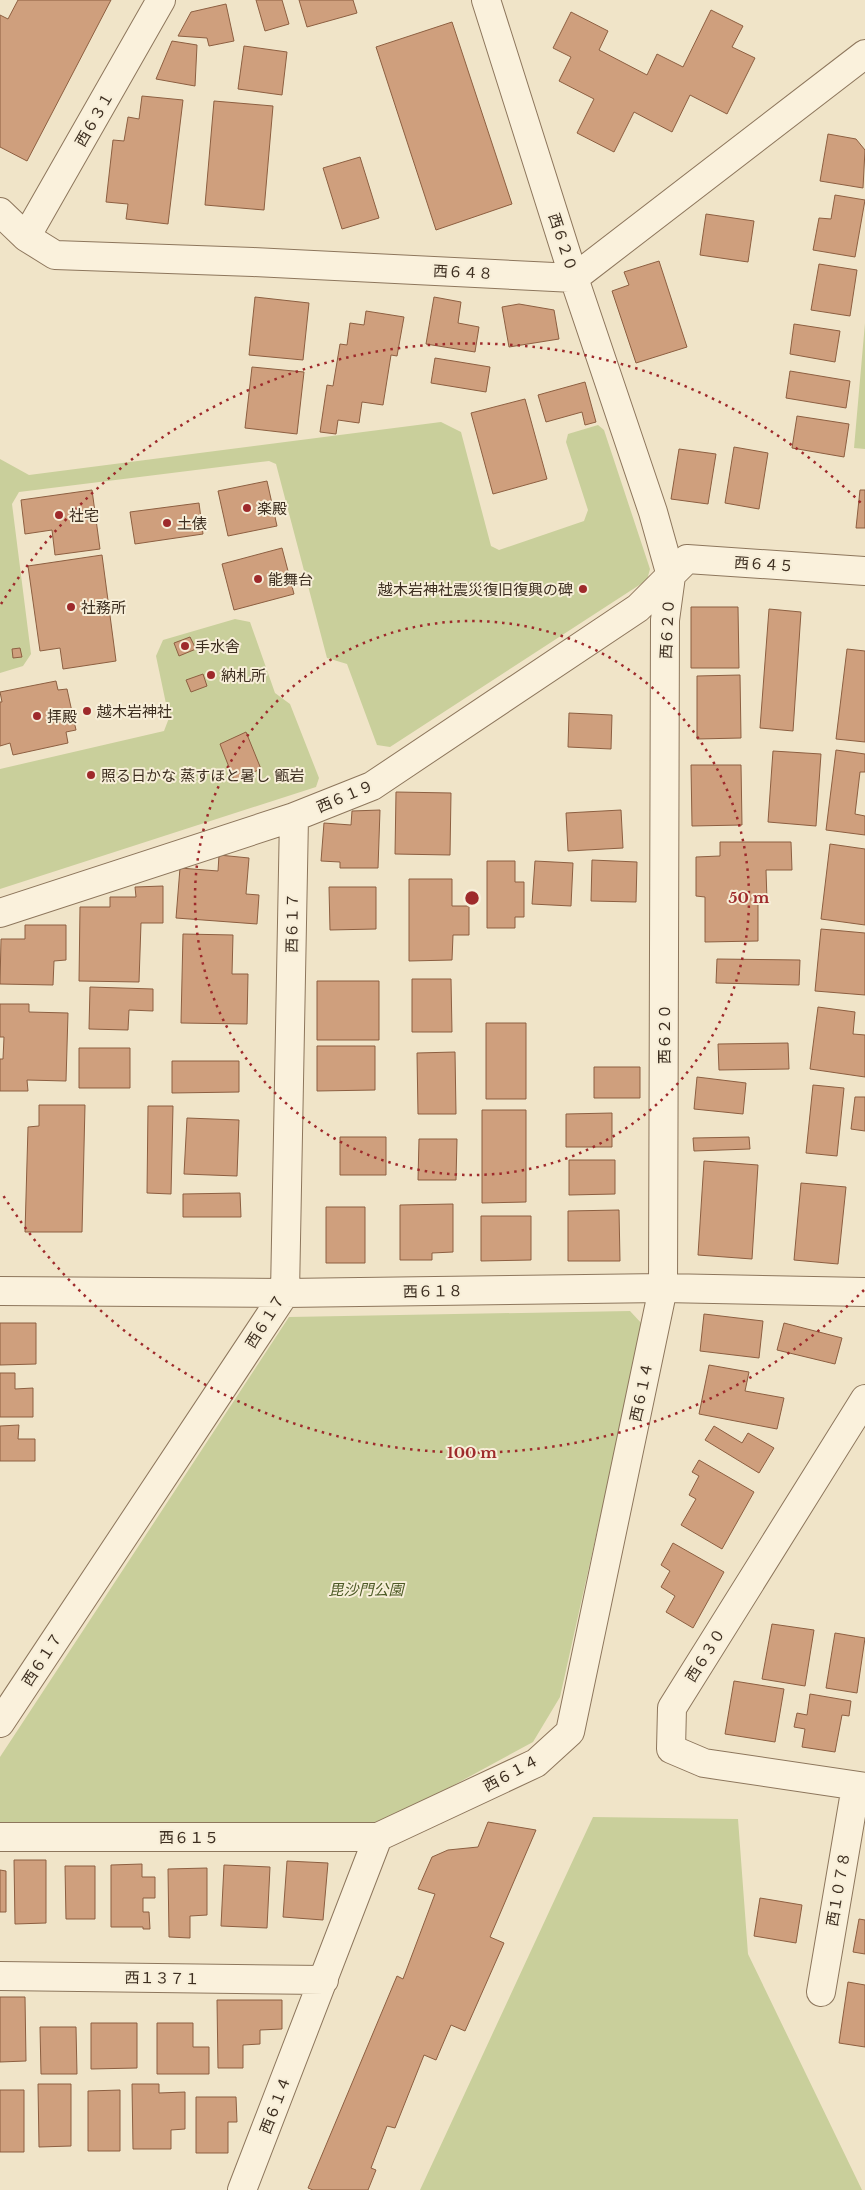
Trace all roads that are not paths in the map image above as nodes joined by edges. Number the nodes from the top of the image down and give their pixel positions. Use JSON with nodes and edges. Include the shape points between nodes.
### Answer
{"nodes":[{"id":1,"x":161,"y":0,"type":"edge"},
{"id":2,"x":486,"y":0,"type":"edge"},
{"id":3,"x":865,"y":54,"type":"edge"},
{"id":4,"x":0,"y":212,"type":"edge"},
{"id":5,"x":26,"y":238,"type":"junction"},
{"id":6,"x":574,"y":278,"type":"junction"},
{"id":7,"x":865,"y":571,"type":"edge"},
{"id":8,"x":671,"y":576,"type":"junction"},
{"id":9,"x":294,"y":817,"type":"junction"},
{"id":10,"x":0,"y":913,"type":"edge"},
{"id":11,"x":663,"y":1288,"type":"junction"},
{"id":12,"x":0,"y":1290,"type":"edge"},
{"id":13,"x":865,"y":1292,"type":"edge"},
{"id":14,"x":285,"y":1293,"type":"junction"},
{"id":15,"x":865,"y":1399,"type":"edge"},
{"id":16,"x":0,"y":1723,"type":"edge"},
{"id":17,"x":860,"y":1786,"type":"edge"},
{"id":18,"x":0,"y":1837,"type":"edge"},
{"id":19,"x":378,"y":1837,"type":"junction"},
{"id":20,"x":0,"y":1976,"type":"edge"},
{"id":21,"x":324,"y":1980,"type":"junction"},
{"id":22,"x":821,"y":1992,"type":"dead end"},
{"id":23,"x":242,"y":2190,"type":"edge"}],
"edges":[{"from":1,"to":5,"type":"street","name":"西６３１"},
{"from":2,"to":6,"type":"street","name":"西６２０"},
{"from":3,"to":6,"type":"street"},
{"from":4,"to":5,"type":"street","name":"西６４８"},
{"from":5,"to":6,"type":"street","name":"西６４８","via":[[55,255]]},
{"from":6,"to":8,"type":"street","name":"西６２０","via":[[653,512]]},
{"from":7,"to":8,"type":"street","name":"西６４５","via":[[687,559]]},
{"from":8,"to":9,"type":"street","name":"西６１９","via":[[638,608],[372,786]]},
{"from":8,"to":11,"type":"street","name":"西６２０","via":[[664,630]]},
{"from":9,"to":10,"type":"street","name":"西６１９"},
{"from":9,"to":14,"type":"street","name":"西６１７"},
{"from":11,"to":13,"type":"street","name":"西６１８"},
{"from":11,"to":14,"type":"street","name":"西６１８"},
{"from":11,"to":19,"type":"street","name":"西６１４","via":[[570,1732],[536,1763]]},
{"from":12,"to":14,"type":"street","name":"西６１８"},
{"from":14,"to":16,"type":"street","name":"西６１７"},
{"from":15,"to":17,"type":"street","name":"西６３０","via":[[672,1708],[671,1749],[704,1763]]},
{"from":17,"to":22,"type":"street","name":"西１０７８"},
{"from":18,"to":19,"type":"street","name":"西６１５"},
{"from":19,"to":21,"type":"street","name":"西６１４"},
{"from":20,"to":21,"type":"street","name":"西１３７１"},
{"from":21,"to":23,"type":"street","name":"西６１４"}]}
